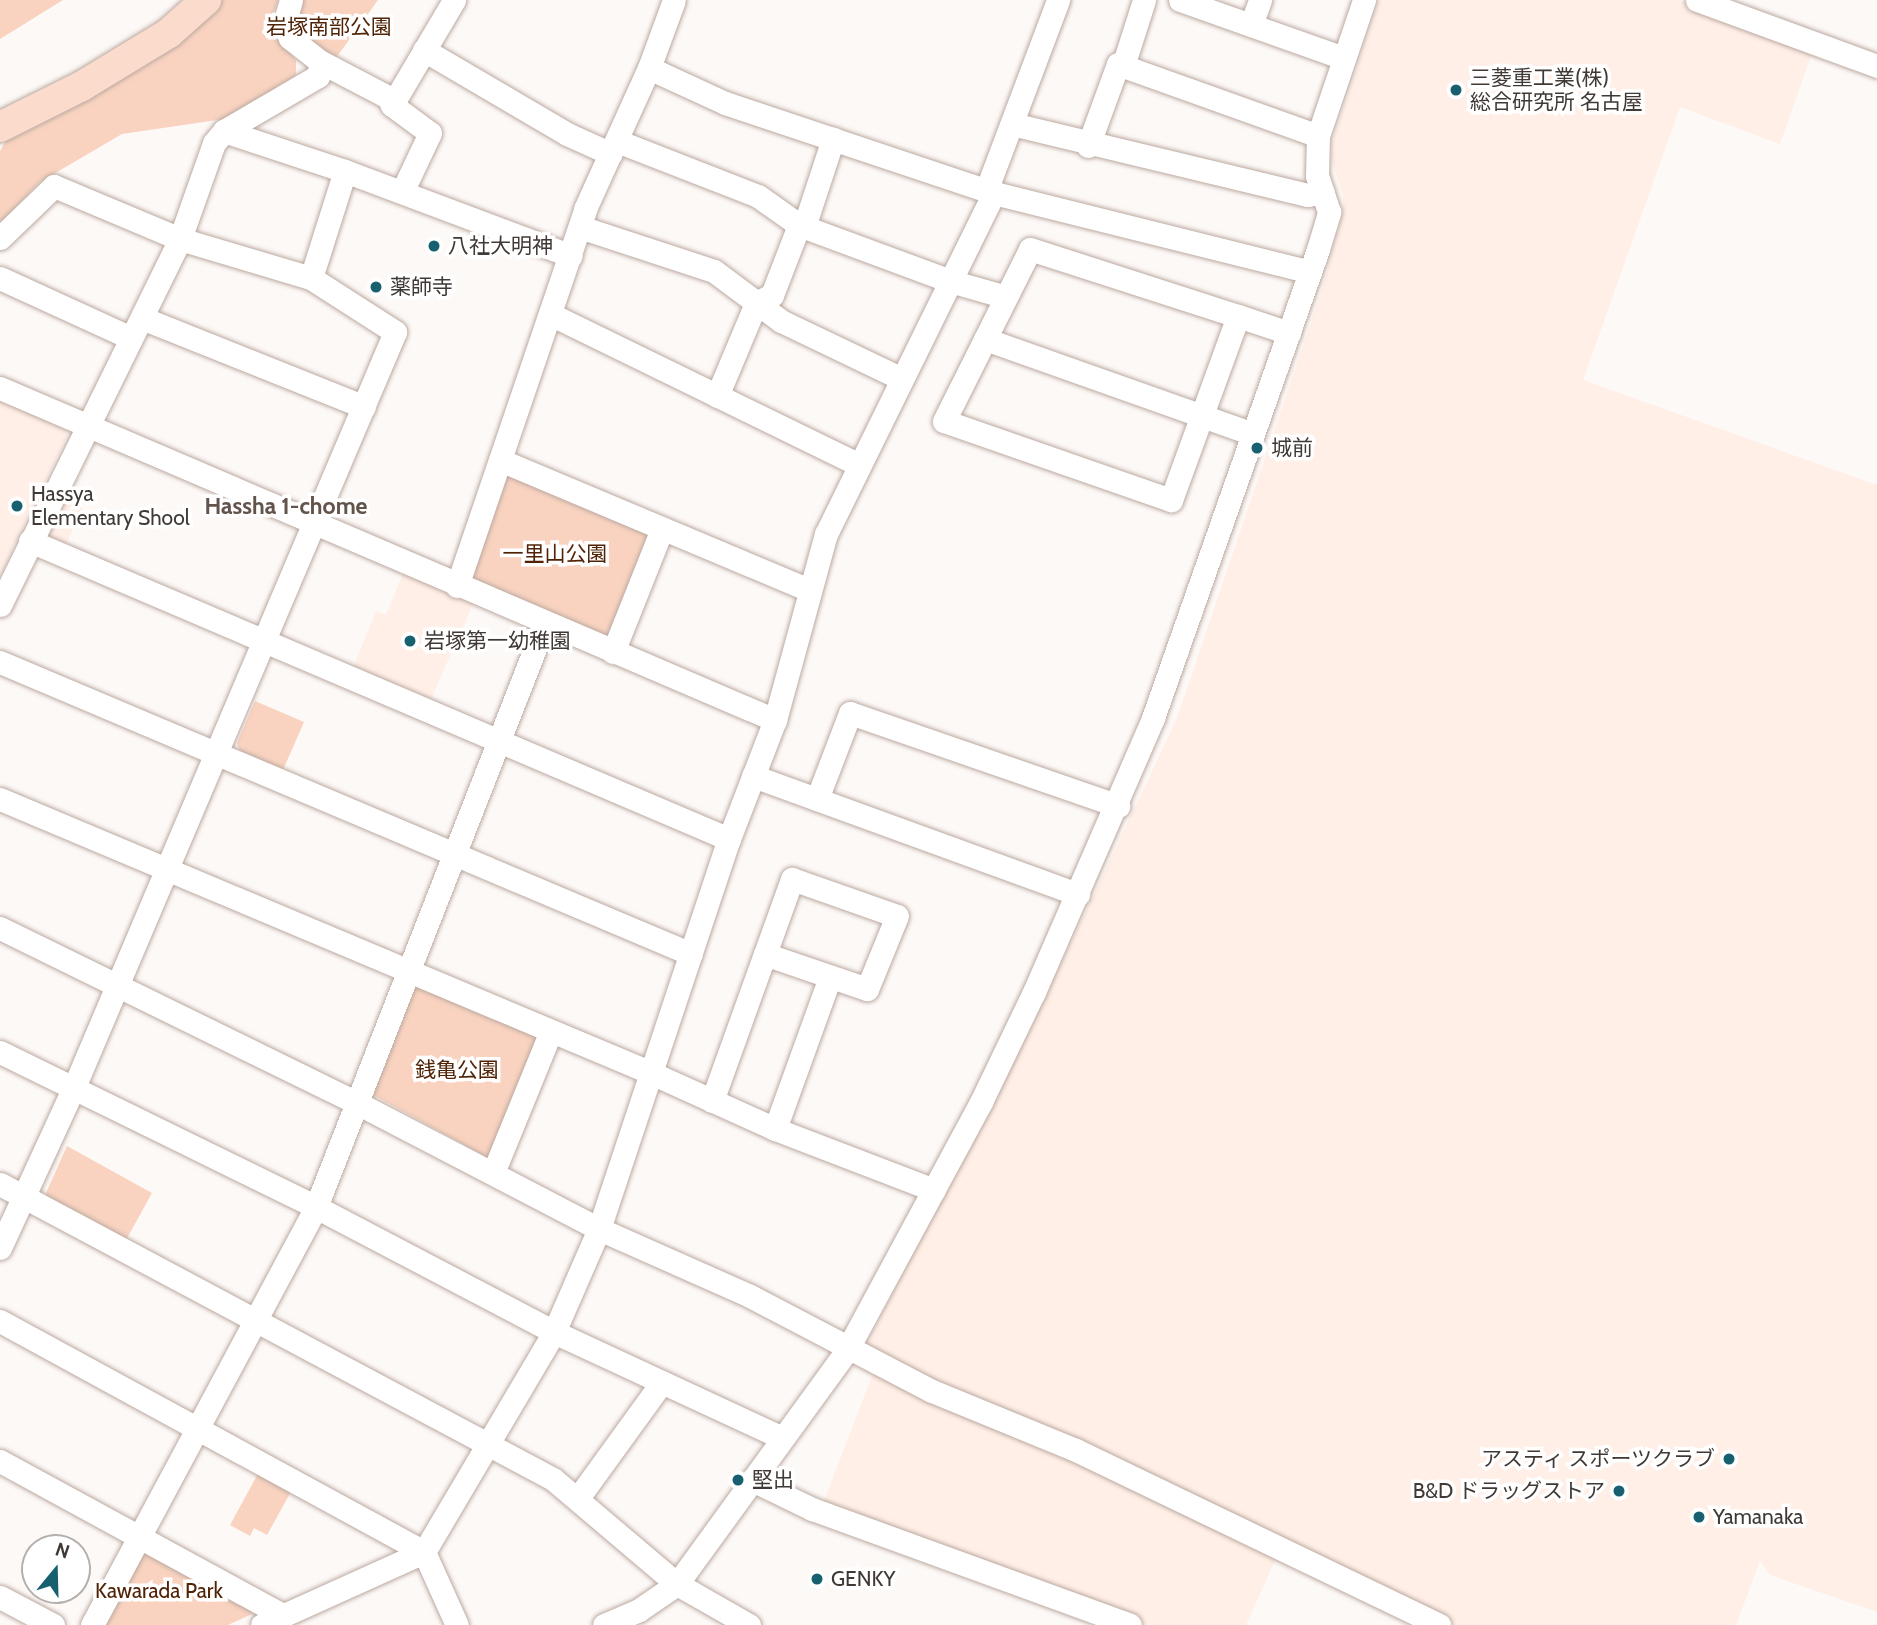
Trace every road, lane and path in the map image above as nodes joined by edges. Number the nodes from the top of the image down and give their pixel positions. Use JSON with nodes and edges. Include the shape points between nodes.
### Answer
{"nodes":[{"id":1,"x":206,"y":0,"type":"edge"},
{"id":2,"x":291,"y":0,"type":"edge"},
{"id":3,"x":454,"y":0,"type":"edge"},
{"id":4,"x":674,"y":0,"type":"edge"},
{"id":5,"x":1058,"y":0,"type":"edge"},
{"id":6,"x":1144,"y":0,"type":"edge"},
{"id":7,"x":1180,"y":0,"type":"edge"},
{"id":8,"x":1260,"y":0,"type":"edge"},
{"id":9,"x":1364,"y":0,"type":"edge"},
{"id":10,"x":1697,"y":0,"type":"edge"},
{"id":11,"x":1251,"y":25,"type":"junction"},
{"id":12,"x":424,"y":50,"type":"junction"},
{"id":13,"x":1344,"y":58,"type":"junction"},
{"id":14,"x":321,"y":62,"type":"junction"},
{"id":15,"x":1123,"y":66,"type":"junction"},
{"id":16,"x":1877,"y":66,"type":"edge"},
{"id":17,"x":649,"y":68,"type":"junction"},
{"id":18,"x":392,"y":105,"type":"junction"},
{"id":19,"x":1012,"y":124,"type":"junction"},
{"id":20,"x":0,"y":127,"type":"edge"},
{"id":21,"x":224,"y":131,"type":"junction"},
{"id":22,"x":1318,"y":136,"type":"junction"},
{"id":23,"x":833,"y":139,"type":"junction"},
{"id":24,"x":1088,"y":146,"type":"junction"},
{"id":25,"x":614,"y":148,"type":"junction"},
{"id":26,"x":345,"y":171,"type":"junction"},
{"id":27,"x":402,"y":192,"type":"junction"},
{"id":28,"x":1323,"y":192,"type":"junction"},
{"id":29,"x":994,"y":193,"type":"junction"},
{"id":30,"x":802,"y":226,"type":"junction"},
{"id":31,"x":580,"y":227,"type":"junction"},
{"id":32,"x":0,"y":238,"type":"edge"},
{"id":33,"x":180,"y":239,"type":"junction"},
{"id":34,"x":571,"y":256,"type":"junction"},
{"id":35,"x":1310,"y":272,"type":"junction"},
{"id":36,"x":0,"y":278,"type":"edge"},
{"id":37,"x":311,"y":278,"type":"junction"},
{"id":38,"x":950,"y":281,"type":"junction"},
{"id":39,"x":1006,"y":297,"type":"junction"},
{"id":40,"x":756,"y":303,"type":"junction"},
{"id":41,"x":550,"y":314,"type":"junction"},
{"id":42,"x":1238,"y":316,"type":"junction"},
{"id":43,"x":137,"y":328,"type":"junction"},
{"id":44,"x":1289,"y":333,"type":"junction"},
{"id":45,"x":985,"y":339,"type":"junction"},
{"id":46,"x":902,"y":379,"type":"junction"},
{"id":47,"x":0,"y":387,"type":"edge"},
{"id":48,"x":717,"y":396,"type":"junction"},
{"id":49,"x":364,"y":407,"type":"junction"},
{"id":50,"x":1202,"y":416,"type":"junction"},
{"id":51,"x":86,"y":426,"type":"junction"},
{"id":52,"x":1253,"y":435,"type":"junction"},
{"id":53,"x":500,"y":460,"type":"junction"},
{"id":54,"x":859,"y":465,"type":"junction"},
{"id":55,"x":314,"y":525,"type":"junction"},
{"id":56,"x":662,"y":529,"type":"junction"},
{"id":57,"x":30,"y":541,"type":"junction"},
{"id":58,"x":457,"y":586,"type":"junction"},
{"id":59,"x":809,"y":590,"type":"junction"},
{"id":60,"x":0,"y":605,"type":"edge"},
{"id":61,"x":545,"y":623,"type":"junction"},
{"id":62,"x":264,"y":641,"type":"junction"},
{"id":63,"x":613,"y":652,"type":"junction"},
{"id":64,"x":0,"y":662,"type":"edge"},
{"id":65,"x":775,"y":720,"type":"junction"},
{"id":66,"x":499,"y":741,"type":"junction"},
{"id":67,"x":216,"y":754,"type":"junction"},
{"id":68,"x":753,"y":776,"type":"junction"},
{"id":69,"x":0,"y":799,"type":"edge"},
{"id":70,"x":817,"y":799,"type":"junction"},
{"id":71,"x":1118,"y":806,"type":"junction"},
{"id":72,"x":729,"y":839,"type":"junction"},
{"id":73,"x":457,"y":856,"type":"junction"},
{"id":74,"x":166,"y":868,"type":"junction"},
{"id":75,"x":1078,"y":894,"type":"junction"},
{"id":76,"x":0,"y":928,"type":"edge"},
{"id":77,"x":691,"y":954,"type":"junction"},
{"id":78,"x":765,"y":954,"type":"junction"},
{"id":79,"x":411,"y":972,"type":"junction"},
{"id":80,"x":830,"y":976,"type":"junction"},
{"id":81,"x":117,"y":984,"type":"junction"},
{"id":82,"x":551,"y":1031,"type":"junction"},
{"id":83,"x":0,"y":1052,"type":"edge"},
{"id":84,"x":649,"y":1072,"type":"junction"},
{"id":85,"x":74,"y":1087,"type":"junction"},
{"id":86,"x":712,"y":1101,"type":"junction"},
{"id":87,"x":359,"y":1104,"type":"junction"},
{"id":88,"x":775,"y":1129,"type":"junction"},
{"id":89,"x":493,"y":1173,"type":"junction"},
{"id":90,"x":0,"y":1184,"type":"edge"},
{"id":91,"x":934,"y":1190,"type":"junction"},
{"id":92,"x":26,"y":1197,"type":"junction"},
{"id":93,"x":316,"y":1207,"type":"junction"},
{"id":94,"x":599,"y":1229,"type":"junction"},
{"id":95,"x":0,"y":1248,"type":"edge"},
{"id":96,"x":259,"y":1320,"type":"junction"},
{"id":97,"x":0,"y":1321,"type":"edge"},
{"id":98,"x":554,"y":1332,"type":"junction"},
{"id":99,"x":848,"y":1350,"type":"junction"},
{"id":100,"x":662,"y":1382,"type":"junction"},
{"id":101,"x":199,"y":1429,"type":"junction"},
{"id":102,"x":782,"y":1438,"type":"junction"},
{"id":103,"x":488,"y":1444,"type":"junction"},
{"id":104,"x":0,"y":1461,"type":"edge"},
{"id":105,"x":752,"y":1480,"type":"junction"},
{"id":106,"x":578,"y":1498,"type":"junction"},
{"id":107,"x":140,"y":1537,"type":"junction"},
{"id":108,"x":424,"y":1552,"type":"junction"},
{"id":109,"x":677,"y":1584,"type":"junction"},
{"id":110,"x":0,"y":1597,"type":"edge"},
{"id":111,"x":283,"y":1615,"type":"junction"},
{"id":112,"x":642,"y":1618,"type":"edge"},
{"id":113,"x":53,"y":1625,"type":"edge"},
{"id":114,"x":92,"y":1625,"type":"edge"},
{"id":115,"x":262,"y":1625,"type":"edge"},
{"id":116,"x":457,"y":1625,"type":"edge"},
{"id":117,"x":604,"y":1625,"type":"edge"},
{"id":118,"x":749,"y":1625,"type":"edge"},
{"id":119,"x":1130,"y":1625,"type":"edge"},
{"id":120,"x":1439,"y":1625,"type":"edge"}],
"edges":[{"from":1,"to":20,"type":"main road","via":[[169,33],[82,86]]},
{"from":2,"to":14,"type":"street","via":[[284,24],[290,38]]},
{"from":3,"to":12,"type":"street"},
{"from":4,"to":17,"type":"street"},
{"from":5,"to":19,"type":"street"},
{"from":6,"to":15,"type":"street"},
{"from":7,"to":11,"type":"street"},
{"from":8,"to":11,"type":"street"},
{"from":9,"to":13,"type":"street"},
{"from":10,"to":16,"type":"street"},
{"from":11,"to":13,"type":"street"},
{"from":12,"to":18,"type":"street"},
{"from":12,"to":25,"type":"street","via":[[568,134]]},
{"from":13,"to":22,"type":"street"},
{"from":14,"to":18,"type":"street","via":[[388,97]]},
{"from":14,"to":21,"type":"street","via":[[318,76]]},
{"from":15,"to":22,"type":"street"},
{"from":15,"to":24,"type":"street","via":[[1118,64]]},
{"from":17,"to":23,"type":"street","via":[[725,103]]},
{"from":17,"to":25,"type":"street"},
{"from":18,"to":27,"type":"street","via":[[430,133]]},
{"from":19,"to":24,"type":"street"},
{"from":19,"to":29,"type":"street","via":[[989,183]]},
{"from":21,"to":26,"type":"street"},
{"from":21,"to":33,"type":"street","via":[[214,143]]},
{"from":22,"to":28,"type":"street","via":[[1315,159]]},
{"from":23,"to":29,"type":"street"},
{"from":23,"to":30,"type":"street"},
{"from":24,"to":28,"type":"street","via":[[1161,158],[1308,195]]},
{"from":25,"to":30,"type":"street","via":[[758,196]]},
{"from":25,"to":31,"type":"street"},
{"from":26,"to":27,"type":"street"},
{"from":26,"to":37,"type":"street"},
{"from":27,"to":34,"type":"street"},
{"from":28,"to":35,"type":"street","via":[[1329,212]]},
{"from":29,"to":35,"type":"street"},
{"from":29,"to":38,"type":"street"},
{"from":30,"to":38,"type":"street"},
{"from":30,"to":40,"type":"street","via":[[772,295]]},
{"from":31,"to":34,"type":"street"},
{"from":31,"to":40,"type":"street","via":[[714,271]]},
{"from":32,"to":33,"type":"street","via":[[54,186]]},
{"from":33,"to":37,"type":"street"},
{"from":33,"to":43,"type":"street"},
{"from":34,"to":41,"type":"street"},
{"from":35,"to":44,"type":"street"},
{"from":36,"to":43,"type":"street"},
{"from":37,"to":49,"type":"street","via":[[395,332]]},
{"from":38,"to":39,"type":"street"},
{"from":38,"to":46,"type":"street"},
{"from":39,"to":42,"type":"street","via":[[1030,248]]},
{"from":39,"to":45,"type":"street"},
{"from":40,"to":46,"type":"street","via":[[781,321]]},
{"from":40,"to":48,"type":"street"},
{"from":41,"to":48,"type":"street"},
{"from":41,"to":53,"type":"street"},
{"from":42,"to":44,"type":"street"},
{"from":42,"to":50,"type":"street"},
{"from":43,"to":49,"type":"street"},
{"from":43,"to":51,"type":"street"},
{"from":44,"to":52,"type":"street"},
{"from":45,"to":50,"type":"street"},
{"from":45,"to":50,"type":"street","via":[[944,421],[1171,500]]},
{"from":46,"to":54,"type":"street"},
{"from":47,"to":51,"type":"street"},
{"from":48,"to":54,"type":"street"},
{"from":49,"to":55,"type":"street"},
{"from":50,"to":52,"type":"street"},
{"from":51,"to":55,"type":"street"},
{"from":51,"to":57,"type":"street"},
{"from":52,"to":71,"type":"street"},
{"from":53,"to":56,"type":"street"},
{"from":53,"to":58,"type":"street"},
{"from":54,"to":59,"type":"street","via":[[826,534]]},
{"from":55,"to":58,"type":"street"},
{"from":55,"to":62,"type":"street"},
{"from":56,"to":59,"type":"street"},
{"from":56,"to":63,"type":"street"},
{"from":57,"to":60,"type":"street"},
{"from":57,"to":62,"type":"street"},
{"from":58,"to":61,"type":"street"},
{"from":59,"to":65,"type":"street"},
{"from":61,"to":63,"type":"street"},
{"from":61,"to":66,"type":"street"},
{"from":62,"to":66,"type":"street"},
{"from":62,"to":67,"type":"street"},
{"from":63,"to":65,"type":"street"},
{"from":64,"to":67,"type":"street"},
{"from":65,"to":68,"type":"street"},
{"from":66,"to":72,"type":"street"},
{"from":66,"to":73,"type":"street"},
{"from":67,"to":73,"type":"street"},
{"from":67,"to":74,"type":"street"},
{"from":68,"to":70,"type":"street"},
{"from":68,"to":72,"type":"street"},
{"from":69,"to":74,"type":"street"},
{"from":70,"to":71,"type":"street","via":[[850,713]]},
{"from":70,"to":75,"type":"street"},
{"from":71,"to":75,"type":"street"},
{"from":72,"to":77,"type":"street"},
{"from":73,"to":77,"type":"street"},
{"from":73,"to":79,"type":"street"},
{"from":74,"to":79,"type":"street"},
{"from":74,"to":81,"type":"street"},
{"from":75,"to":91,"type":"street","via":[[981,1102]]},
{"from":76,"to":81,"type":"street"},
{"from":77,"to":84,"type":"street"},
{"from":78,"to":80,"type":"street"},
{"from":78,"to":80,"type":"street","via":[[792,879],[897,916],[867,989]]},
{"from":78,"to":86,"type":"street"},
{"from":79,"to":82,"type":"street"},
{"from":79,"to":87,"type":"street"},
{"from":80,"to":88,"type":"street"},
{"from":81,"to":85,"type":"street"},
{"from":81,"to":87,"type":"street"},
{"from":82,"to":84,"type":"street"},
{"from":82,"to":89,"type":"street"},
{"from":83,"to":85,"type":"street"},
{"from":84,"to":86,"type":"street"},
{"from":84,"to":94,"type":"street"},
{"from":85,"to":92,"type":"street"},
{"from":85,"to":93,"type":"street"},
{"from":86,"to":88,"type":"street"},
{"from":87,"to":89,"type":"street"},
{"from":87,"to":93,"type":"street"},
{"from":88,"to":91,"type":"street"},
{"from":89,"to":94,"type":"street"},
{"from":90,"to":92,"type":"street"},
{"from":91,"to":99,"type":"street"},
{"from":92,"to":95,"type":"street"},
{"from":92,"to":96,"type":"street"},
{"from":93,"to":96,"type":"street"},
{"from":93,"to":98,"type":"street"},
{"from":94,"to":98,"type":"street"},
{"from":94,"to":99,"type":"street","via":[[750,1297]]},
{"from":96,"to":101,"type":"street"},
{"from":96,"to":103,"type":"street"},
{"from":97,"to":101,"type":"street"},
{"from":98,"to":100,"type":"street"},
{"from":98,"to":103,"type":"street"},
{"from":99,"to":102,"type":"street"},
{"from":99,"to":120,"type":"street","via":[[932,1391],[1076,1450]]},
{"from":100,"to":102,"type":"street"},
{"from":100,"to":106,"type":"street"},
{"from":101,"to":107,"type":"street"},
{"from":101,"to":108,"type":"street"},
{"from":102,"to":105,"type":"street"},
{"from":103,"to":106,"type":"street"},
{"from":103,"to":108,"type":"street"},
{"from":104,"to":107,"type":"street"},
{"from":105,"to":109,"type":"street"},
{"from":105,"to":119,"type":"street","via":[[812,1510]]},
{"from":106,"to":109,"type":"street"},
{"from":107,"to":111,"type":"street"},
{"from":107,"to":114,"type":"street"},
{"from":108,"to":111,"type":"street"},
{"from":108,"to":116,"type":"street"},
{"from":109,"to":112,"type":"street"},
{"from":109,"to":118,"type":"street"},
{"from":110,"to":113,"type":"street"},
{"from":111,"to":115,"type":"street"},
{"from":112,"to":117,"type":"street"}]}
